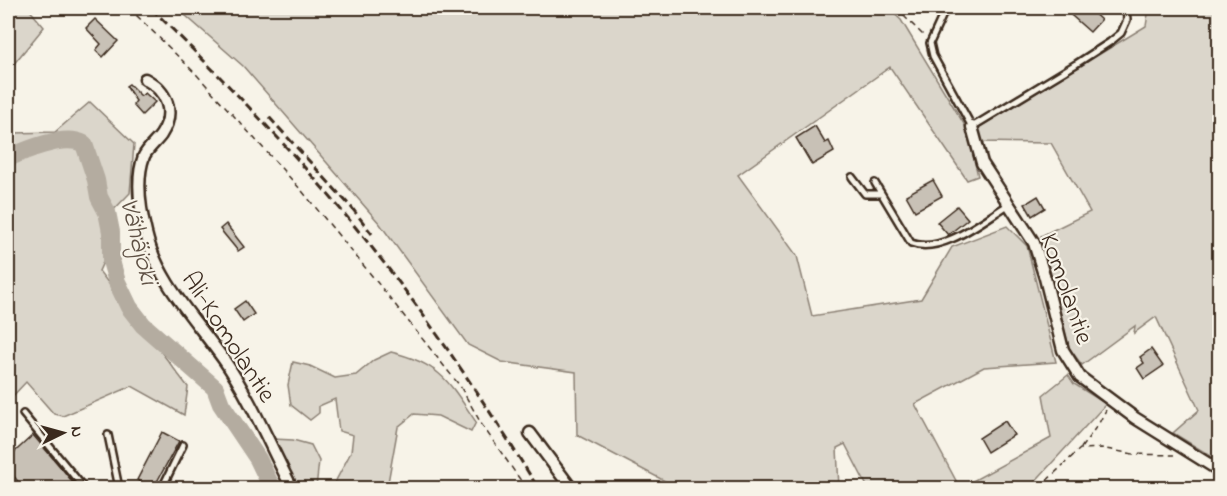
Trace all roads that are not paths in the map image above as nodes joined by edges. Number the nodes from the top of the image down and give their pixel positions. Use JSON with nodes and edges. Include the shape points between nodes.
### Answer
{"nodes":[{"id":1,"x":946,"y":8,"type":"edge"},
{"id":2,"x":1126,"y":8,"type":"edge"},
{"id":3,"x":145,"y":79,"type":"dead end"},
{"id":4,"x":972,"y":127,"type":"junction"},
{"id":5,"x":852,"y":177,"type":"dead end"},
{"id":6,"x":874,"y":183,"type":"dead end"},
{"id":7,"x":881,"y":194,"type":"junction"},
{"id":8,"x":1008,"y":205,"type":"junction"},
{"id":9,"x":23,"y":414,"type":"dead end"},
{"id":10,"x":530,"y":433,"type":"dead end"},
{"id":11,"x":108,"y":435,"type":"dead end"},
{"id":12,"x":183,"y":445,"type":"dead end"},
{"id":13,"x":1220,"y":471,"type":"edge"},
{"id":14,"x":84,"y":489,"type":"edge"},
{"id":15,"x":119,"y":489,"type":"edge"},
{"id":16,"x":162,"y":489,"type":"edge"},
{"id":17,"x":292,"y":489,"type":"edge"},
{"id":18,"x":571,"y":489,"type":"edge"}],
"edges":[{"from":1,"to":4,"type":"lane","via":[[930,43],[933,56]]},
{"from":2,"to":4,"type":"lane","via":[[1124,27],[1110,42]]},
{"from":3,"to":17,"type":"street","name":"Ali-Komolantie","via":[[155,84],[167,100],[168,122],[145,155],[140,177],[146,235],[167,280],[225,362]]},
{"from":4,"to":8,"type":"street","name":"Komolantie","via":[[982,163]]},
{"from":5,"to":7,"type":"lane","via":[[865,194]]},
{"from":6,"to":7,"type":"lane"},
{"from":7,"to":8,"type":"lane","via":[[910,243],[920,247],[952,238]]},
{"from":8,"to":13,"type":"street","name":"Komolantie","via":[[1034,243],[1063,350],[1080,377]]},
{"from":9,"to":14,"type":"lane"},
{"from":10,"to":18,"type":"street"},
{"from":11,"to":15,"type":"lane"},
{"from":12,"to":16,"type":"lane"}]}
